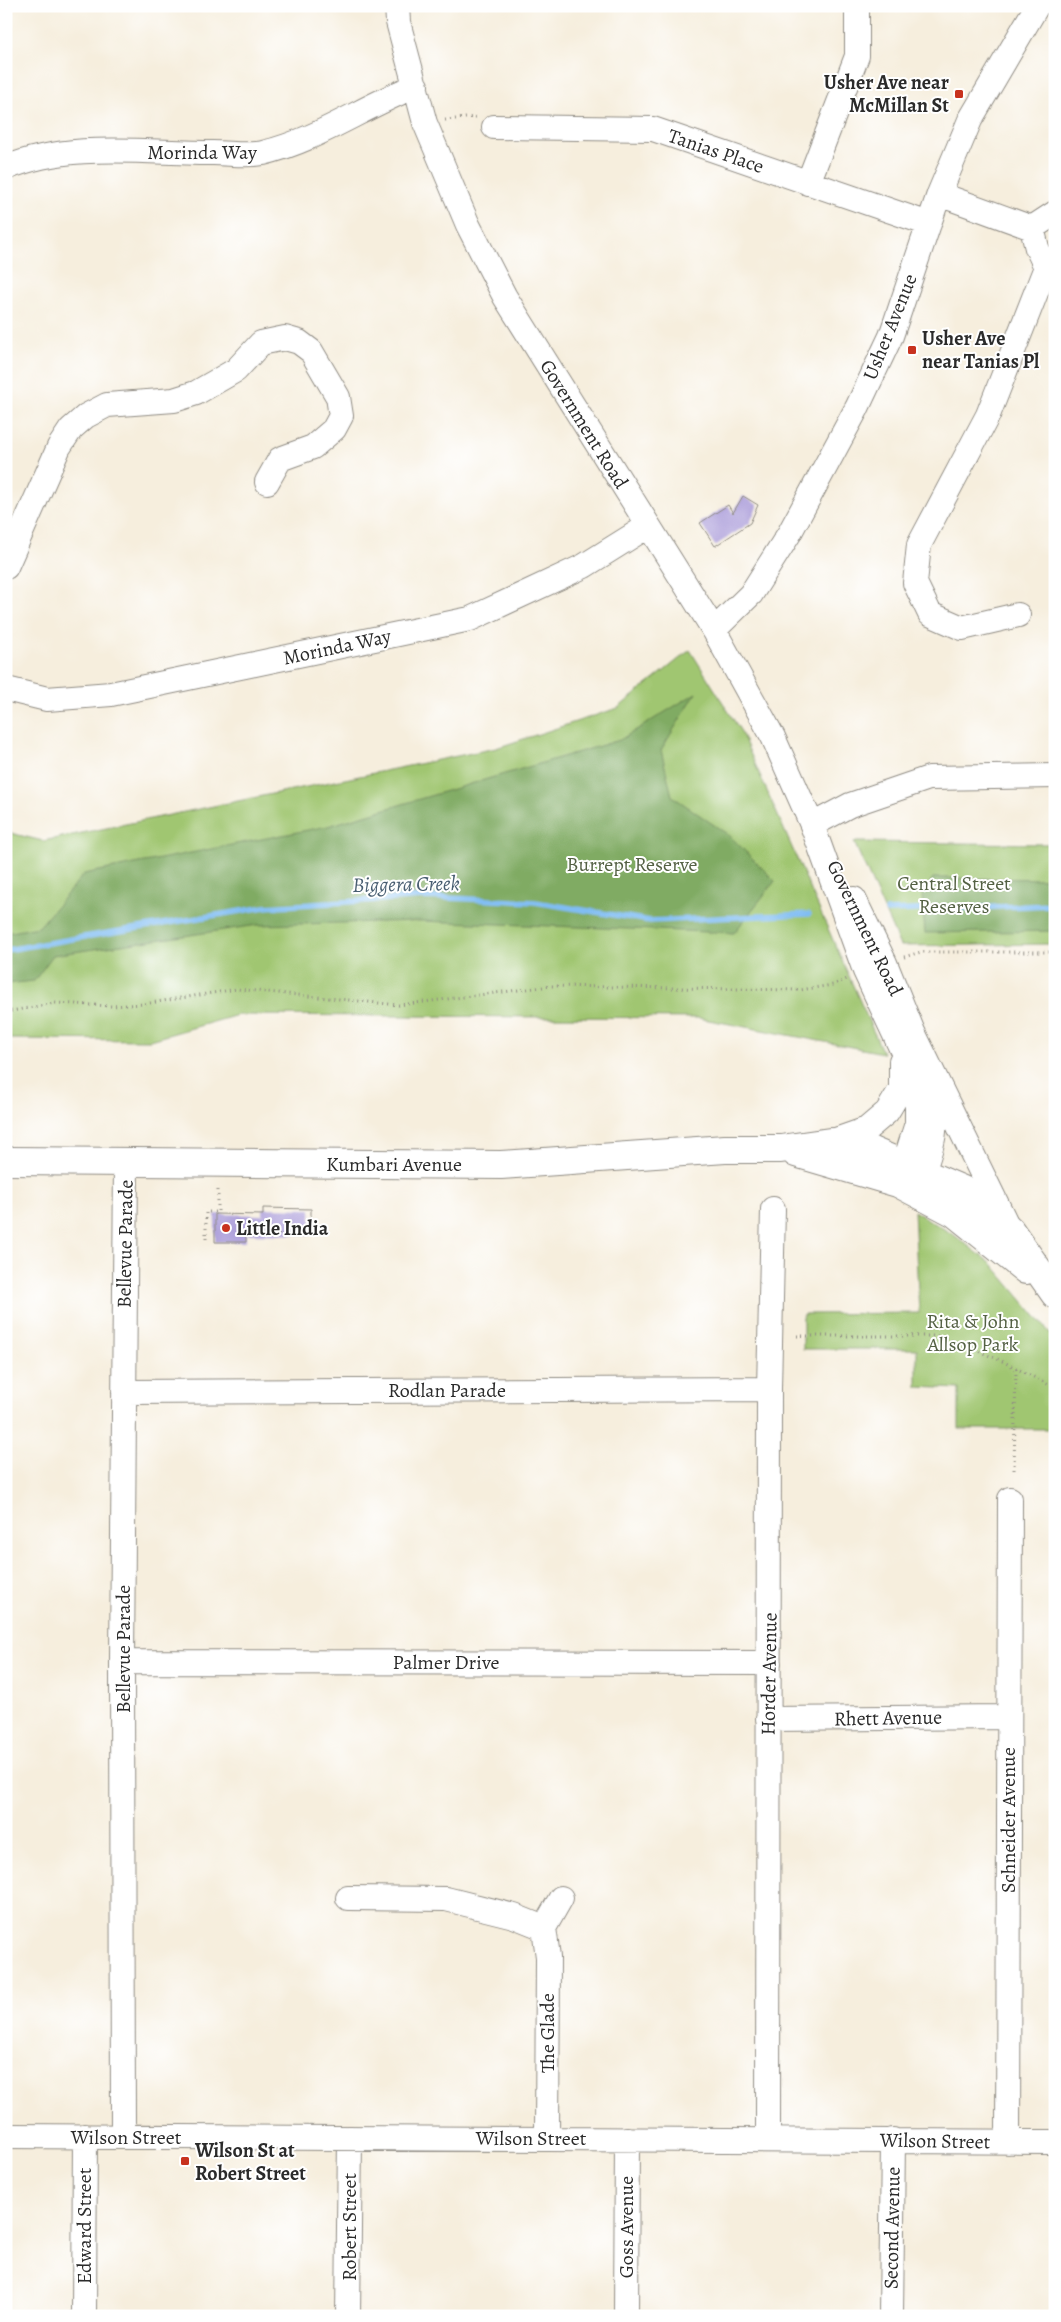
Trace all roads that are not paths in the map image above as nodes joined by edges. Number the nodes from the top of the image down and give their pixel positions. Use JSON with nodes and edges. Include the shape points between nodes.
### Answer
{"nodes":[{"id":1,"x":397,"y":6,"type":"edge"},
{"id":2,"x":857,"y":6,"type":"edge"},
{"id":3,"x":1036,"y":6,"type":"edge"},
{"id":4,"x":416,"y":86,"type":"junction"},
{"id":5,"x":494,"y":127,"type":"road end"},
{"id":6,"x":6,"y":168,"type":"edge"},
{"id":7,"x":808,"y":183,"type":"junction"},
{"id":8,"x":939,"y":194,"type":"junction"},
{"id":9,"x":1055,"y":213,"type":"edge"},
{"id":10,"x":929,"y":224,"type":"junction"},
{"id":11,"x":1032,"y":228,"type":"junction"},
{"id":12,"x":1050,"y":267,"type":"edge"},
{"id":13,"x":267,"y":482,"type":"dead end"},
{"id":14,"x":648,"y":526,"type":"junction"},
{"id":15,"x":6,"y":567,"type":"edge"},
{"id":16,"x":1018,"y":615,"type":"dead end"},
{"id":17,"x":714,"y":630,"type":"junction"},
{"id":18,"x":6,"y":690,"type":"edge"},
{"id":19,"x":1055,"y":776,"type":"edge"},
{"id":20,"x":812,"y":826,"type":"junction"},
{"id":21,"x":905,"y":1035,"type":"junction"},
{"id":22,"x":830,"y":1142,"type":"junction"},
{"id":23,"x":781,"y":1149,"type":"junction"},
{"id":24,"x":6,"y":1161,"type":"edge"},
{"id":25,"x":126,"y":1162,"type":"junction"},
{"id":26,"x":910,"y":1177,"type":"junction"},
{"id":27,"x":774,"y":1209,"type":"dead end"},
{"id":28,"x":1010,"y":1230,"type":"junction"},
{"id":29,"x":1054,"y":1294,"type":"edge"},
{"id":30,"x":769,"y":1389,"type":"junction"},
{"id":31,"x":124,"y":1392,"type":"junction"},
{"id":32,"x":1010,"y":1499,"type":"dead end"},
{"id":33,"x":122,"y":1662,"type":"junction"},
{"id":34,"x":769,"y":1662,"type":"junction"},
{"id":35,"x":1008,"y":1717,"type":"junction"},
{"id":36,"x":768,"y":1719,"type":"junction"},
{"id":37,"x":348,"y":1898,"type":"dead end"},
{"id":38,"x":561,"y":1898,"type":"dead end"},
{"id":39,"x":544,"y":1928,"type":"junction"},
{"id":40,"x":6,"y":2136,"type":"edge"},
{"id":41,"x":85,"y":2136,"type":"junction"},
{"id":42,"x":123,"y":2136,"type":"junction"},
{"id":43,"x":350,"y":2138,"type":"junction"},
{"id":44,"x":547,"y":2138,"type":"junction"},
{"id":45,"x":627,"y":2139,"type":"junction"},
{"id":46,"x":768,"y":2139,"type":"junction"},
{"id":47,"x":893,"y":2140,"type":"junction"},
{"id":48,"x":1008,"y":2142,"type":"junction"},
{"id":49,"x":1055,"y":2142,"type":"edge"},
{"id":50,"x":84,"y":2316,"type":"edge"},
{"id":51,"x":348,"y":2316,"type":"edge"},
{"id":52,"x":626,"y":2316,"type":"edge"},
{"id":53,"x":891,"y":2316,"type":"edge"}],
"edges":[{"from":1,"to":4,"type":"street","name":"Government Road","via":[[398,22]]},
{"from":2,"to":7,"type":"street","via":[[857,56]]},
{"from":3,"to":8,"type":"street","name":"Usher Avenue","via":[[970,120]]},
{"from":4,"to":6,"type":"street","name":"Morinda Way","via":[[321,134],[262,153],[88,150],[24,160]]},
{"from":4,"to":14,"type":"street","name":"Government Road","via":[[426,123],[468,225],[505,297]]},
{"from":5,"to":7,"type":"street","name":"Tanias Place","via":[[652,129]]},
{"from":7,"to":10,"type":"street","name":"Tanias Place"},
{"from":8,"to":10,"type":"street","name":"Usher Avenue"},
{"from":8,"to":11,"type":"street"},
{"from":9,"to":11,"type":"street"},
{"from":10,"to":17,"type":"street","name":"Usher Avenue","via":[[891,336],[857,408],[789,534],[755,587]]},
{"from":11,"to":12,"type":"street","via":[[1037,248]]},
{"from":12,"to":16,"type":"street","via":[[988,415],[919,545],[915,583],[930,614],[962,628]]},
{"from":13,"to":15,"type":"street","via":[[280,459],[313,447],[334,429],[341,416],[338,397],[311,350],[285,338],[262,343],[236,370],[196,393],[174,400],[107,405],[86,416],[71,429],[59,447]]},
{"from":14,"to":17,"type":"street","name":"Government Road"},
{"from":14,"to":18,"type":"street","name":"Morinda Way","via":[[584,566],[470,619],[111,694],[48,699]]},
{"from":17,"to":20,"type":"street","name":"Government Road","via":[[772,738]]},
{"from":19,"to":20,"type":"street","via":[[929,778],[850,805]]},
{"from":20,"to":21,"type":"street","name":"Government Road","via":[[846,882],[875,967]]},
{"from":21,"to":22,"type":"street","name":"Government Road","via":[[901,1089],[887,1112],[867,1129]]},
{"from":21,"to":26,"type":"street","name":"Government Road","via":[[917,1097]]},
{"from":21,"to":28,"type":"street","name":"Government Road"},
{"from":22,"to":23,"type":"main road","name":"Kumbari Avenue"},
{"from":22,"to":26,"type":"main road","name":"Kumbari Avenue","via":[[872,1151]]},
{"from":23,"to":25,"type":"main road","name":"Kumbari Avenue","via":[[725,1149],[501,1164]]},
{"from":23,"to":26,"type":"main road","name":"Kumbari Avenue"},
{"from":24,"to":25,"type":"main road","name":"Kumbari Avenue"},
{"from":25,"to":31,"type":"street","name":"Bellevue Parade"},
{"from":26,"to":28,"type":"main road","name":"Government Road","via":[[964,1190]]},
{"from":26,"to":29,"type":"main road","name":"Government Road"},
{"from":27,"to":30,"type":"street","name":"Horder Avenue"},
{"from":28,"to":29,"type":"main road","name":"Government Road"},
{"from":30,"to":31,"type":"street","name":"Rodlan Parade"},
{"from":30,"to":34,"type":"street","name":"Horder Avenue"},
{"from":31,"to":33,"type":"street","name":"Bellevue Parade"},
{"from":32,"to":35,"type":"street","name":"Schneider Avenue"},
{"from":33,"to":34,"type":"street","name":"Palmer Drive"},
{"from":33,"to":42,"type":"street","name":"Bellevue Parade"},
{"from":34,"to":36,"type":"street","name":"Horder Avenue"},
{"from":35,"to":36,"type":"street","name":"Rhett Avenue"},
{"from":35,"to":48,"type":"street","name":"Schneider Avenue"},
{"from":36,"to":46,"type":"street","name":"Horder Avenue"},
{"from":37,"to":39,"type":"street","via":[[446,1899],[514,1916]]},
{"from":38,"to":39,"type":"street"},
{"from":39,"to":44,"type":"street","name":"The Glade","via":[[548,1957]]},
{"from":40,"to":41,"type":"street","name":"Wilson Street"},
{"from":41,"to":42,"type":"street","name":"Wilson Street"},
{"from":41,"to":50,"type":"street","name":"Edward Street"},
{"from":42,"to":43,"type":"street","name":"Wilson Street"},
{"from":43,"to":44,"type":"street","name":"Wilson Street"},
{"from":43,"to":51,"type":"street","name":"Robert Street"},
{"from":44,"to":45,"type":"street","name":"Wilson Street"},
{"from":45,"to":46,"type":"street","name":"Wilson Street"},
{"from":45,"to":52,"type":"street","name":"Goss Avenue"},
{"from":46,"to":47,"type":"street","name":"Wilson Street"},
{"from":47,"to":48,"type":"street","name":"Wilson Street"},
{"from":47,"to":53,"type":"street","name":"Second Avenue"},
{"from":48,"to":49,"type":"street","name":"Wilson Street"}]}
